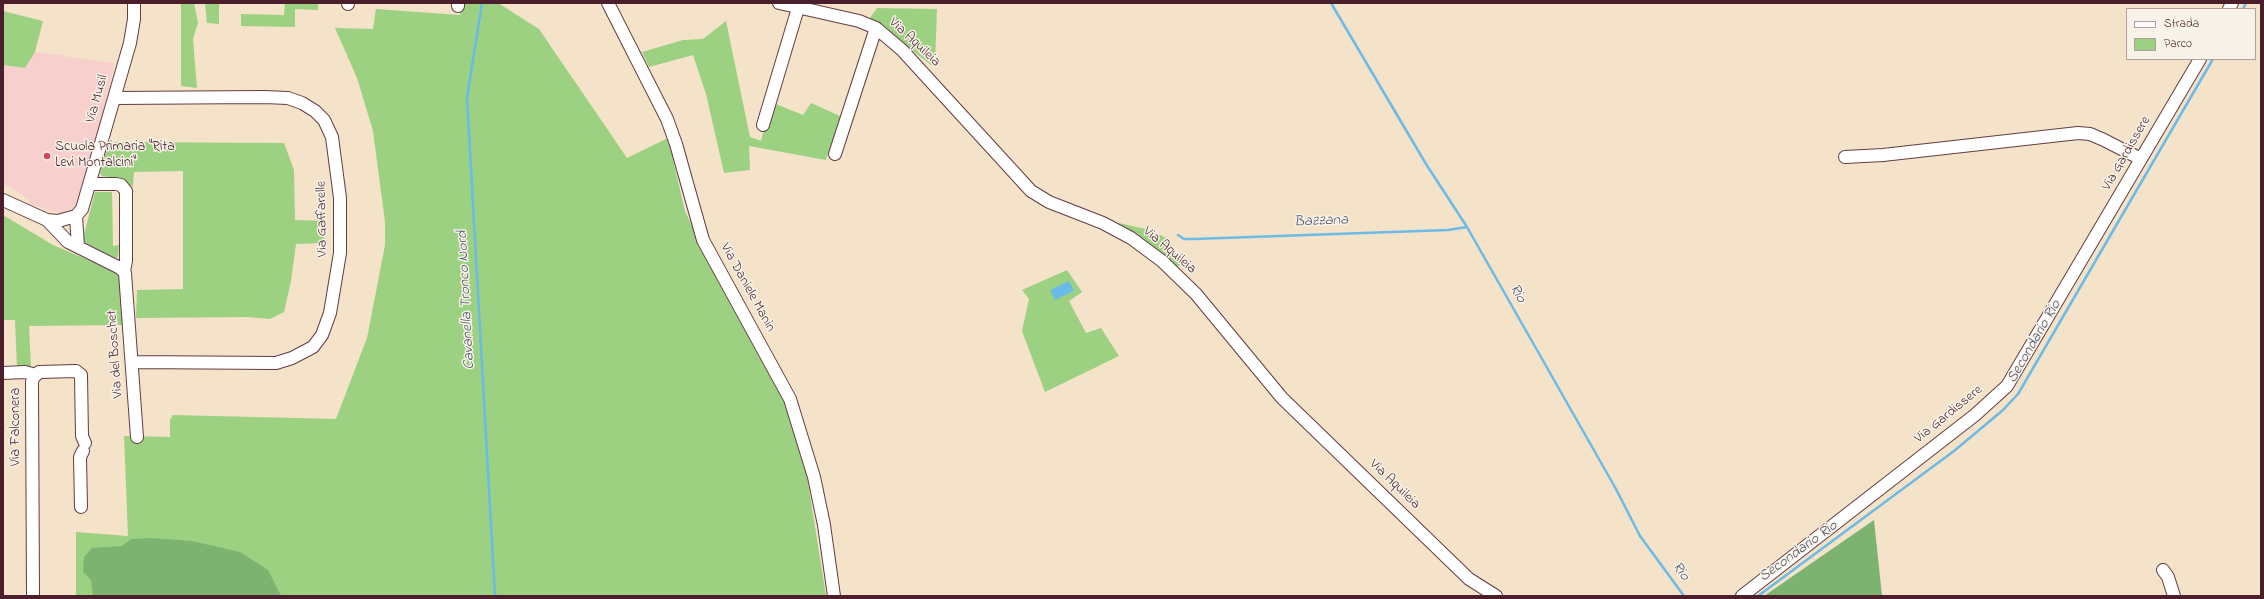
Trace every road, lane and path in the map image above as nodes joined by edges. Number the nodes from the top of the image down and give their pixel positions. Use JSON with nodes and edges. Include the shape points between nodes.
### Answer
{"nodes":[{"id":1,"x":134,"y":3,"type":"edge"},
{"id":2,"x":608,"y":3,"type":"edge"},
{"id":3,"x":778,"y":3,"type":"edge"},
{"id":4,"x":798,"y":8,"type":"junction"},
{"id":5,"x":876,"y":28,"type":"junction"},
{"id":6,"x":2199,"y":60,"type":"edge"},
{"id":7,"x":114,"y":98,"type":"junction"},
{"id":8,"x":763,"y":125,"type":"dead end"},
{"id":9,"x":835,"y":154,"type":"dead end"},
{"id":10,"x":1845,"y":157,"type":"dead end"},
{"id":11,"x":2141,"y":159,"type":"junction"},
{"id":12,"x":91,"y":184,"type":"junction"},
{"id":13,"x":3,"y":200,"type":"edge"},
{"id":14,"x":76,"y":216,"type":"junction"},
{"id":15,"x":47,"y":220,"type":"junction"},
{"id":16,"x":78,"y":247,"type":"junction"},
{"id":17,"x":124,"y":271,"type":"junction"},
{"id":18,"x":132,"y":362,"type":"junction"},
{"id":19,"x":3,"y":373,"type":"edge"},
{"id":20,"x":36,"y":375,"type":"junction"},
{"id":21,"x":137,"y":436,"type":"dead end"},
{"id":22,"x":81,"y":507,"type":"dead end"},
{"id":23,"x":2163,"y":570,"type":"dead end"},
{"id":24,"x":33,"y":596,"type":"edge"},
{"id":25,"x":834,"y":596,"type":"edge"},
{"id":26,"x":1496,"y":596,"type":"edge"},
{"id":27,"x":1742,"y":596,"type":"edge"},
{"id":28,"x":2174,"y":596,"type":"edge"}],
"edges":[{"from":1,"to":7,"type":"street","name":"Via Musil","via":[[130,42]]},
{"from":2,"to":25,"type":"street","name":"Via Daniele Manin","via":[[666,119],[676,144],[703,240],[790,399],[814,477]]},
{"from":3,"to":4,"type":"street","name":"Via Aquileia"},
{"from":4,"to":5,"type":"street","name":"Via Aquileia","via":[[859,20]]},
{"from":4,"to":8,"type":"street"},
{"from":5,"to":9,"type":"street"},
{"from":5,"to":26,"type":"street","name":"Via Aquileia","via":[[902,50],[1031,192],[1049,202],[1103,223],[1131,238],[1162,261],[1180,278],[1282,398],[1469,579]]},
{"from":6,"to":11,"type":"street","name":"Via Gardissere"},
{"from":7,"to":12,"type":"street","name":"Via Musil"},
{"from":7,"to":18,"type":"street","name":"Via Gaffarelle","via":[[264,97],[288,98],[302,103],[324,120],[332,137],[340,198],[340,253],[330,313],[322,335],[313,347],[276,363]]},
{"from":10,"to":11,"type":"street","via":[[2078,133],[2104,140]]},
{"from":11,"to":27,"type":"street","name":"Via Gardissere","via":[[2007,386],[1975,415]]},
{"from":12,"to":14,"type":"street","name":"Via Musil","via":[[82,209]]},
{"from":12,"to":17,"type":"street","name":"Via del Boschet","via":[[121,185],[126,192]]},
{"from":13,"to":15,"type":"street"},
{"from":14,"to":15,"type":"street","via":[[62,222]]},
{"from":14,"to":16,"type":"street"},
{"from":15,"to":16,"type":"street","via":[[68,242]]},
{"from":16,"to":17,"type":"street"},
{"from":17,"to":18,"type":"street","name":"Via del Boschet"},
{"from":18,"to":21,"type":"street","name":"Via del Boschet"},
{"from":19,"to":20,"type":"street","via":[[25,372]]},
{"from":20,"to":22,"type":"street","name":"Via Falconera","via":[[42,372],[76,371],[82,379],[84,447],[80,457]]},
{"from":20,"to":24,"type":"street","name":"Via Falconera","via":[[32,382]]},
{"from":23,"to":28,"type":"street"}]}
